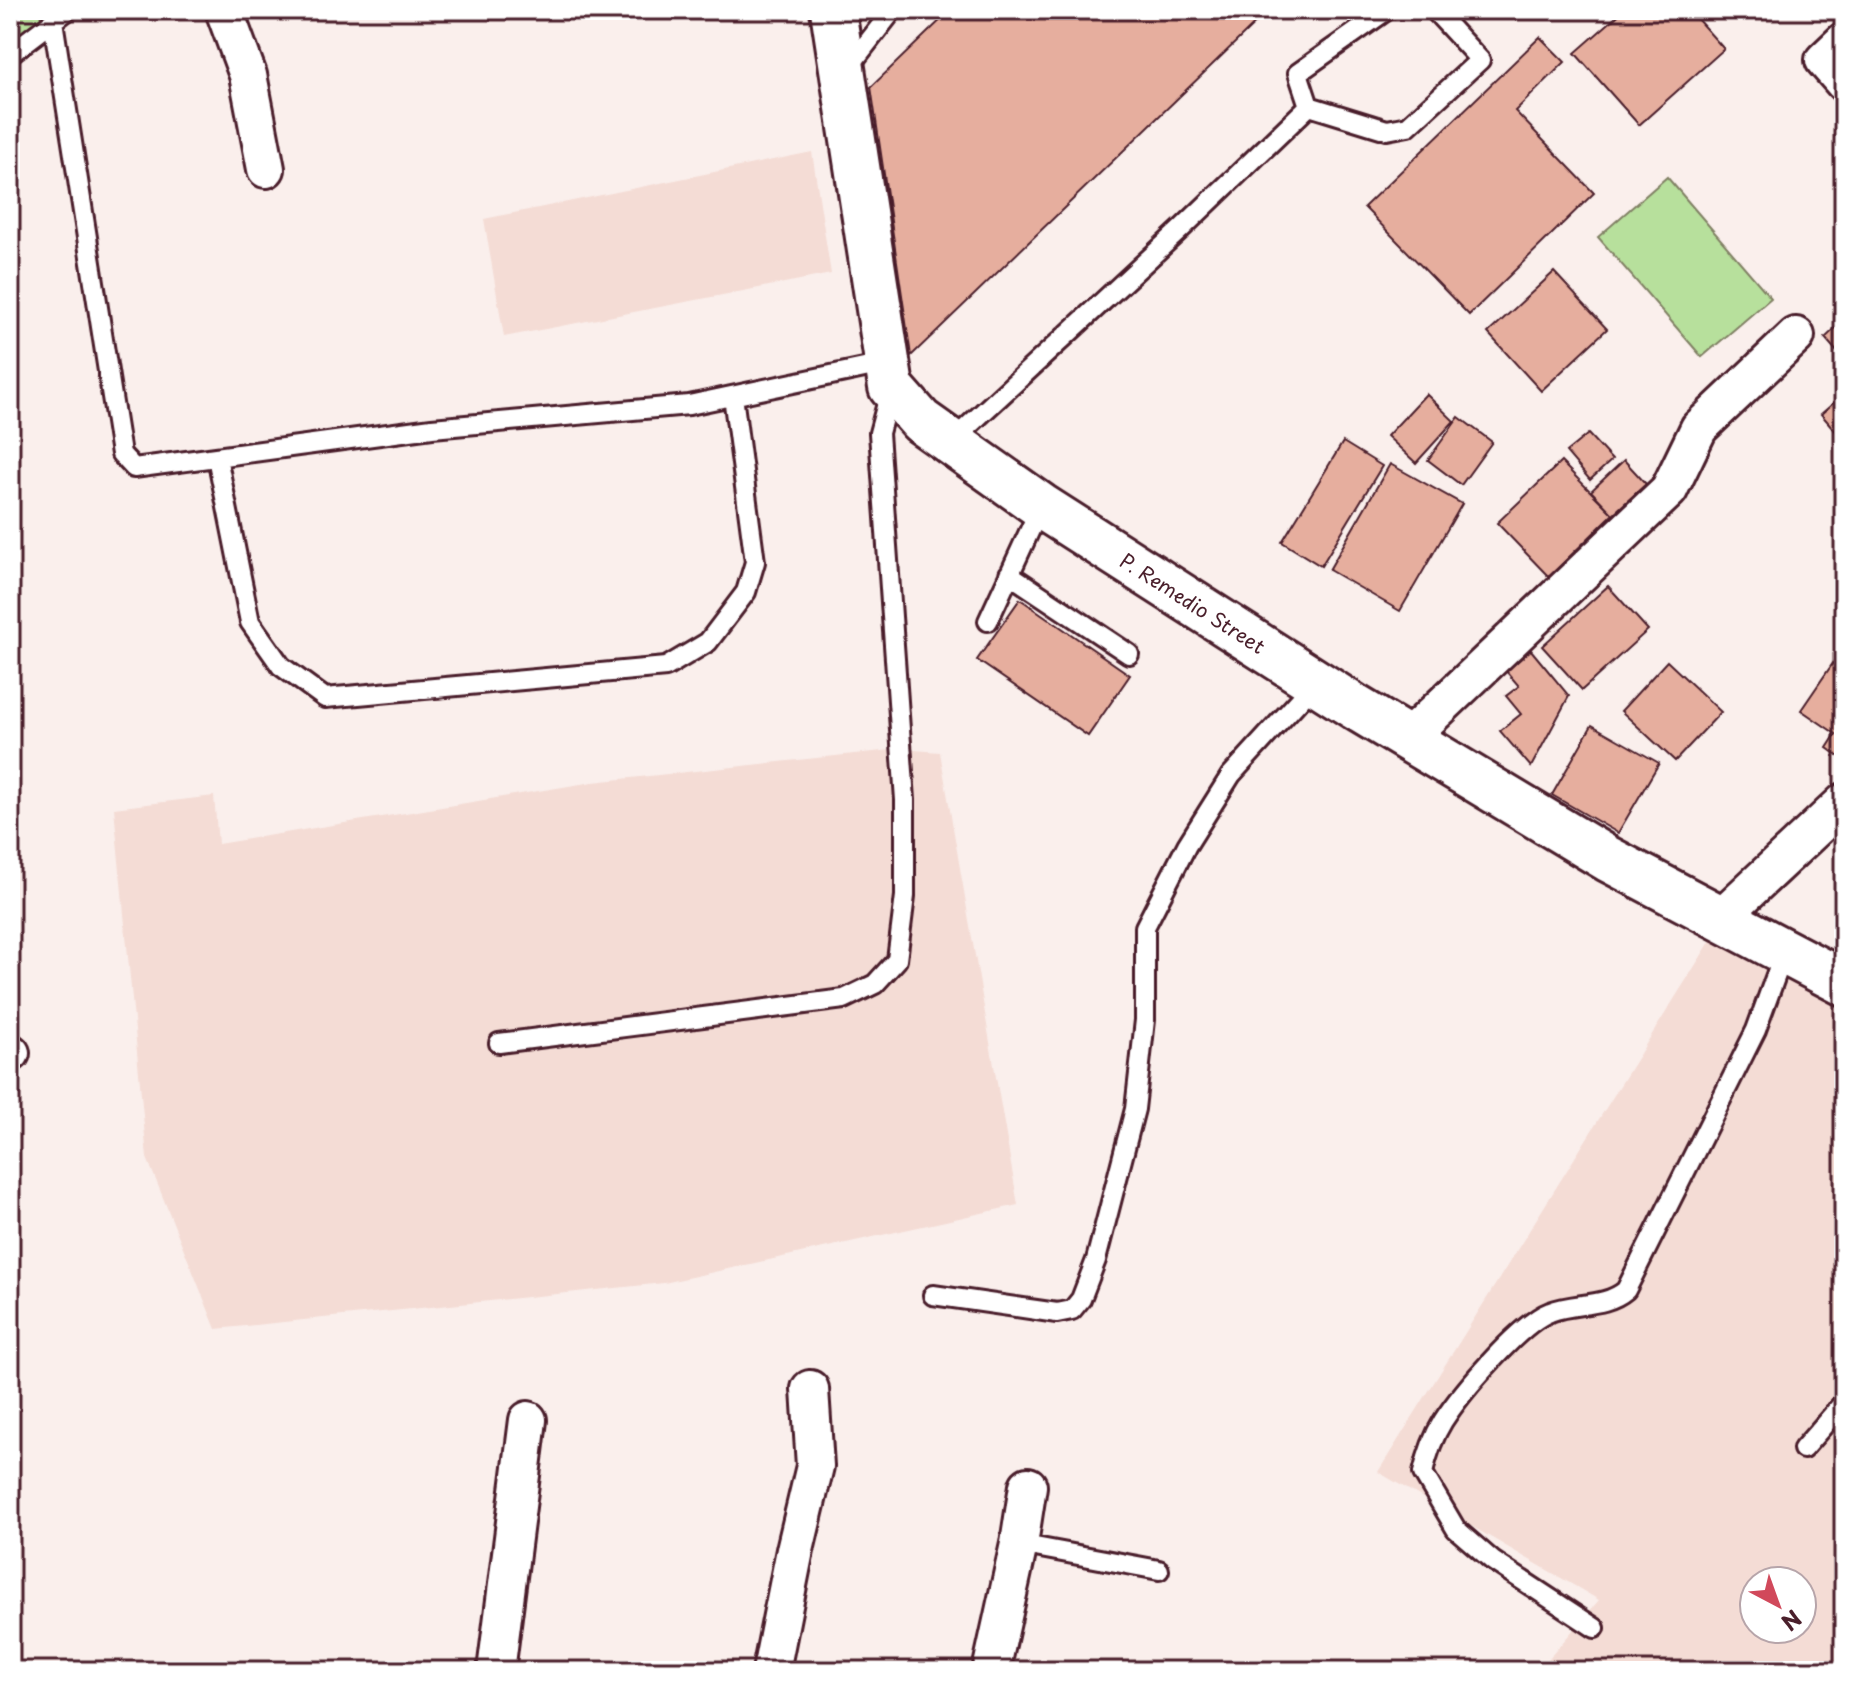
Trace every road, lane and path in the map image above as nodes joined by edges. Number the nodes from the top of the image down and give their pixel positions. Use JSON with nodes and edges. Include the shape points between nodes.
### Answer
{"nodes":[{"id":1,"x":224,"y":10,"type":"edge"},
{"id":2,"x":833,"y":10,"type":"edge"},
{"id":3,"x":893,"y":10,"type":"edge"},
{"id":4,"x":1387,"y":10,"type":"edge"},
{"id":5,"x":1434,"y":10,"type":"edge"},
{"id":6,"x":61,"y":16,"type":"edge"},
{"id":7,"x":1844,"y":41,"type":"edge"},
{"id":8,"x":10,"y":54,"type":"edge"},
{"id":9,"x":843,"y":74,"type":"junction"},
{"id":10,"x":1844,"y":83,"type":"edge"},
{"id":11,"x":1309,"y":106,"type":"junction"},
{"id":12,"x":266,"y":169,"type":"dead end"},
{"id":13,"x":1796,"y":336,"type":"dead end"},
{"id":14,"x":889,"y":375,"type":"junction"},
{"id":15,"x":733,"y":396,"type":"junction"},
{"id":16,"x":952,"y":441,"type":"junction"},
{"id":17,"x":217,"y":457,"type":"junction"},
{"id":18,"x":1041,"y":506,"type":"junction"},
{"id":19,"x":1009,"y":574,"type":"junction"},
{"id":20,"x":988,"y":621,"type":"dead end"},
{"id":21,"x":1129,"y":654,"type":"dead end"},
{"id":22,"x":1317,"y":681,"type":"junction"},
{"id":23,"x":1408,"y":738,"type":"junction"},
{"id":24,"x":1844,"y":802,"type":"edge"},
{"id":25,"x":1720,"y":918,"type":"junction"},
{"id":26,"x":1784,"y":953,"type":"junction"},
{"id":27,"x":1844,"y":983,"type":"edge"},
{"id":28,"x":499,"y":1043,"type":"dead end"},
{"id":29,"x":933,"y":1295,"type":"dead end"},
{"id":30,"x":810,"y":1389,"type":"dead end"},
{"id":31,"x":1844,"y":1402,"type":"edge"},
{"id":32,"x":528,"y":1420,"type":"dead end"},
{"id":33,"x":1803,"y":1449,"type":"dead end"},
{"id":34,"x":1028,"y":1486,"type":"dead end"},
{"id":35,"x":1019,"y":1544,"type":"junction"},
{"id":36,"x":1159,"y":1570,"type":"dead end"},
{"id":37,"x":1595,"y":1628,"type":"dead end"},
{"id":38,"x":496,"y":1671,"type":"edge"},
{"id":39,"x":771,"y":1671,"type":"edge"},
{"id":40,"x":991,"y":1671,"type":"edge"}],
"edges":[{"from":1,"to":12,"type":"street","via":[[248,75]]},
{"from":2,"to":9,"type":"street"},
{"from":3,"to":9,"type":"lane"},
{"from":4,"to":11,"type":"lane","via":[[1298,73]]},
{"from":5,"to":11,"type":"lane","via":[[1480,60],[1408,126],[1387,130]]},
{"from":6,"to":8,"type":"lane"},
{"from":6,"to":17,"type":"lane","via":[[121,454],[134,468]]},
{"from":7,"to":10,"type":"street","via":[[1824,60]]},
{"from":9,"to":14,"type":"street"},
{"from":11,"to":16,"type":"lane"},
{"from":13,"to":23,"type":"street","via":[[1699,428],[1669,490]]},
{"from":14,"to":15,"type":"lane"},
{"from":14,"to":16,"type":"street","name":"P. Remedio Street","via":[[921,421]]},
{"from":14,"to":28,"type":"lane","via":[[879,433],[905,800],[905,896],[897,960],[875,984],[844,999]]},
{"from":15,"to":17,"type":"lane"},
{"from":15,"to":17,"type":"lane","via":[[755,562],[746,592],[708,642],[666,667],[325,698],[281,666],[250,622]]},
{"from":16,"to":18,"type":"street","name":"P. Remedio Street"},
{"from":18,"to":19,"type":"lane"},
{"from":18,"to":22,"type":"street","name":"P. Remedio Street"},
{"from":19,"to":20,"type":"lane"},
{"from":19,"to":21,"type":"lane"},
{"from":22,"to":23,"type":"street","name":"P. Remedio Street"},
{"from":22,"to":29,"type":"lane","via":[[1231,775],[1145,927],[1145,1020],[1135,1109],[1081,1299],[1072,1310],[1057,1313]]},
{"from":23,"to":25,"type":"street","name":"P. Remedio Street","via":[[1608,859]]},
{"from":24,"to":25,"type":"street"},
{"from":25,"to":26,"type":"street","name":"P. Remedio Street"},
{"from":26,"to":27,"type":"street","name":"P. Remedio Street"},
{"from":26,"to":37,"type":"lane","via":[[1756,1030],[1626,1290],[1612,1300],[1548,1312],[1527,1325],[1443,1420],[1429,1449],[1423,1473],[1456,1529],[1493,1561]]},
{"from":30,"to":39,"type":"street","via":[[815,1466]]},
{"from":31,"to":33,"type":"lane"},
{"from":32,"to":38,"type":"street"},
{"from":34,"to":35,"type":"street"},
{"from":35,"to":36,"type":"lane"},
{"from":35,"to":40,"type":"street"}]}
